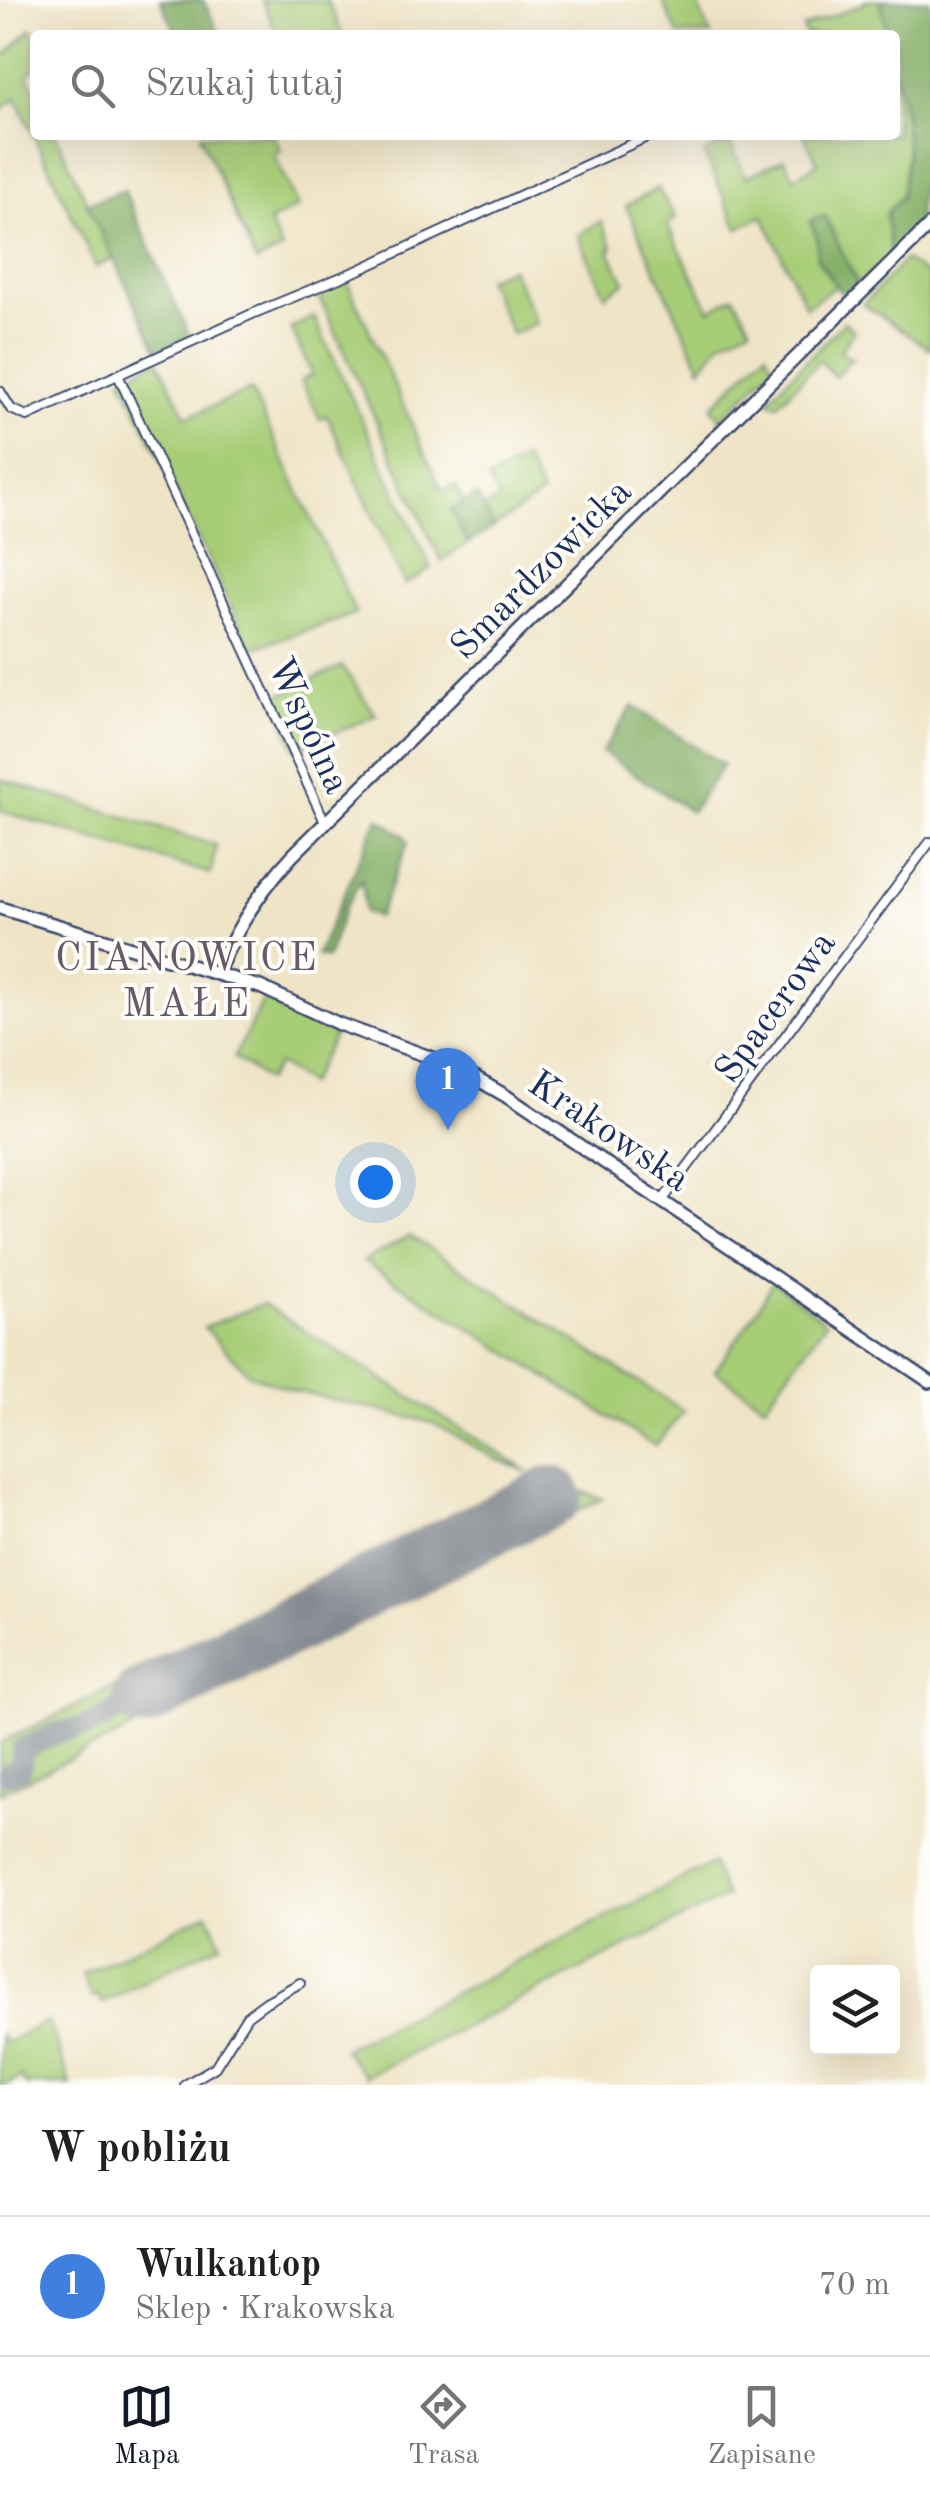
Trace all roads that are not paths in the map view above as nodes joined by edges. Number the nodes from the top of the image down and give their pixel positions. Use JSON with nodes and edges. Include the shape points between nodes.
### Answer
{"nodes":[{"id":1,"x":640,"y":140,"type":"edge"},
{"id":2,"x":930,"y":225,"type":"edge"},
{"id":3,"x":118,"y":375,"type":"junction"},
{"id":4,"x":0,"y":391,"type":"edge"},
{"id":5,"x":326,"y":822,"type":"junction"},
{"id":6,"x":930,"y":842,"type":"edge"},
{"id":7,"x":0,"y":908,"type":"edge"},
{"id":8,"x":217,"y":973,"type":"junction"},
{"id":9,"x":662,"y":1202,"type":"junction"},
{"id":10,"x":930,"y":1382,"type":"edge"},
{"id":11,"x":300,"y":1984,"type":"dead end"},
{"id":12,"x":185,"y":2085,"type":"edge"}],
"edges":[{"from":1,"to":3,"type":"street"},
{"from":2,"to":5,"type":"main road","name":"Smardzowicka"},
{"from":3,"to":4,"type":"street","via":[[26,416],[11,409]]},
{"from":3,"to":5,"type":"street","name":"Wspólna"},
{"from":5,"to":8,"type":"main road","name":"Smardzowicka","via":[[264,888]]},
{"from":6,"to":9,"type":"street","name":"Spacerowa"},
{"from":7,"to":8,"type":"main road","name":"Krakowska"},
{"from":8,"to":9,"type":"main road","name":"Krakowska","via":[[454,1066]]},
{"from":9,"to":10,"type":"main road","name":"Krakowska"},
{"from":11,"to":12,"type":"street","via":[[247,2016],[215,2067]]}]}
